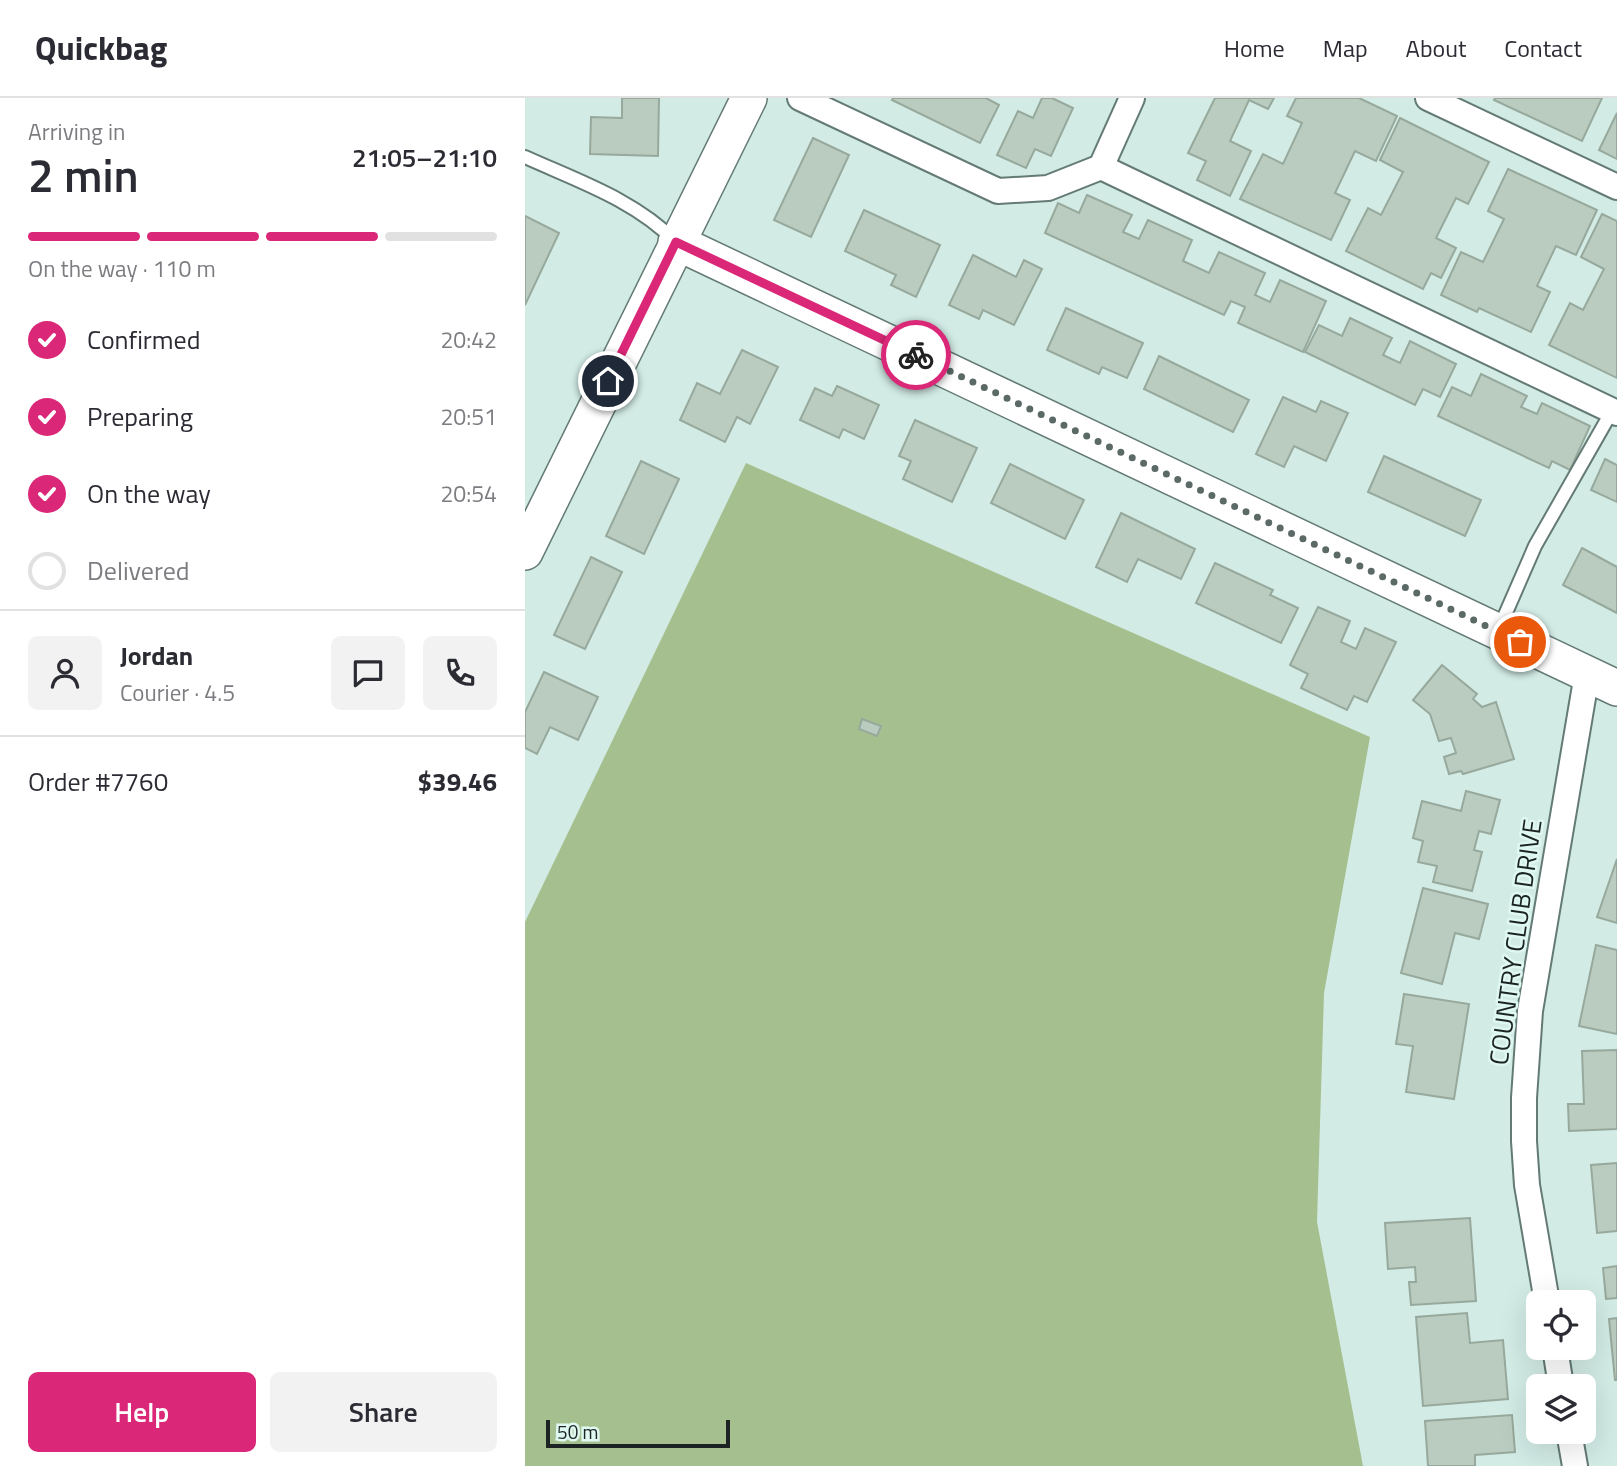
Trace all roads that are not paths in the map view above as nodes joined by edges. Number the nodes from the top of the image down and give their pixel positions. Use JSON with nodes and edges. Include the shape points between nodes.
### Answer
{"nodes":[{"id":1,"x":749,"y":98,"type":"edge"},
{"id":2,"x":800,"y":98,"type":"edge"},
{"id":3,"x":1132,"y":98,"type":"edge"},
{"id":4,"x":1428,"y":98,"type":"edge"},
{"id":5,"x":525,"y":157,"type":"edge"},
{"id":6,"x":1101,"y":167,"type":"junction"},
{"id":7,"x":1617,"y":187,"type":"edge"},
{"id":8,"x":676,"y":242,"type":"junction"},
{"id":9,"x":1615,"y":412,"type":"edge"},
{"id":10,"x":525,"y":552,"type":"edge"},
{"id":11,"x":1498,"y":631,"type":"junction"},
{"id":12,"x":1602,"y":681,"type":"edge"},
{"id":13,"x":1545,"y":1290,"type":"edge"},
{"id":14,"x":1571,"y":1444,"type":"edge"},
{"id":15,"x":1575,"y":1466,"type":"edge"}],
"edges":[{"from":1,"to":8,"type":"street"},
{"from":2,"to":6,"type":"street","via":[[998,191],[1048,188]]},
{"from":3,"to":6,"type":"street"},
{"from":4,"to":7,"type":"street"},
{"from":5,"to":8,"type":"lane","via":[[639,210]]},
{"from":6,"to":9,"type":"street"},
{"from":8,"to":10,"type":"street"},
{"from":8,"to":11,"type":"street"},
{"from":9,"to":11,"type":"lane","via":[[1535,546]]},
{"from":11,"to":12,"type":"street"},
{"from":12,"to":13,"type":"street","name":"COUNTRY CLUB DRIVE","via":[[1530,1011],[1524,1098],[1527,1185]]},
{"from":14,"to":15,"type":"street"}]}
